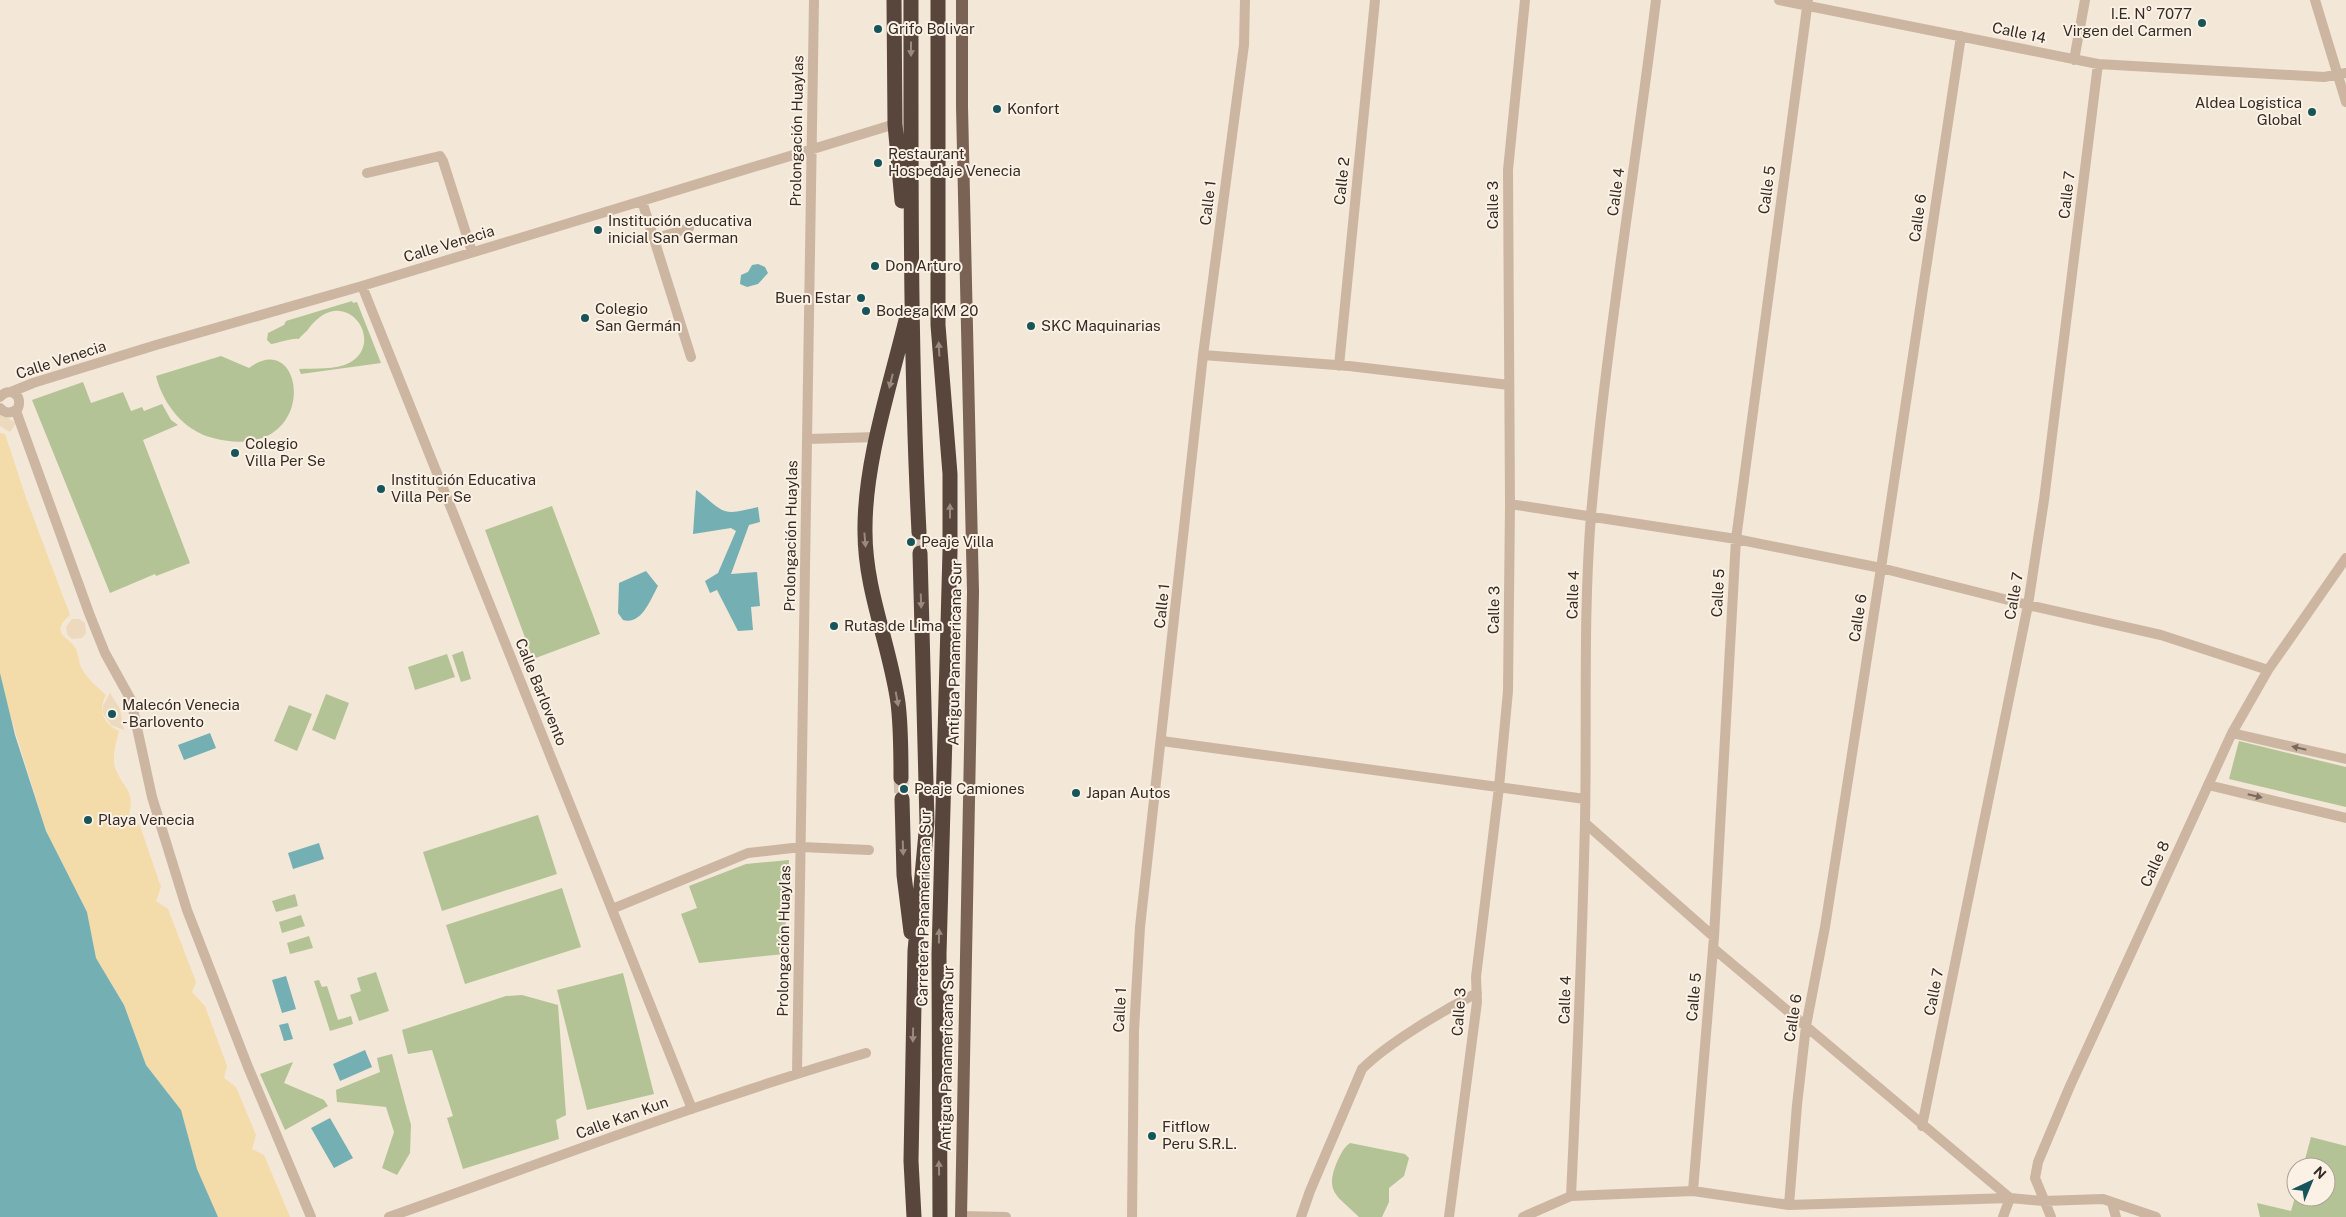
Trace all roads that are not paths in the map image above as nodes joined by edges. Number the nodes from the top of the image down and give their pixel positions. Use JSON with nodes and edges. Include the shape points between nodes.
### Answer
{"nodes":[{"id":1,"x":814,"y":0,"type":"edge"},
{"id":2,"x":894,"y":0,"type":"edge"},
{"id":3,"x":911,"y":0,"type":"edge"},
{"id":4,"x":938,"y":0,"type":"edge"},
{"id":5,"x":962,"y":0,"type":"edge"},
{"id":6,"x":1245,"y":0,"type":"edge"},
{"id":7,"x":1375,"y":0,"type":"edge"},
{"id":8,"x":1525,"y":0,"type":"edge"},
{"id":9,"x":1656,"y":0,"type":"edge"},
{"id":10,"x":1779,"y":0,"type":"edge"},
{"id":11,"x":2085,"y":0,"type":"edge"},
{"id":12,"x":2315,"y":0,"type":"edge"},
{"id":13,"x":1807,"y":4,"type":"edge"},
{"id":14,"x":1960,"y":36,"type":"junction"},
{"id":15,"x":2074,"y":60,"type":"junction"},
{"id":16,"x":2098,"y":64,"type":"junction"},
{"id":17,"x":2342,"y":74,"type":"edge"},
{"id":18,"x":2346,"y":102,"type":"edge"},
{"id":19,"x":895,"y":124,"type":"junction"},
{"id":20,"x":812,"y":150,"type":"junction"},
{"id":21,"x":367,"y":173,"type":"dead end"},
{"id":22,"x":642,"y":201,"type":"junction"},
{"id":23,"x":689,"y":228,"type":"dead end"},
{"id":24,"x":654,"y":239,"type":"junction"},
{"id":25,"x":472,"y":252,"type":"junction"},
{"id":26,"x":910,"y":278,"type":"junction"},
{"id":27,"x":362,"y":286,"type":"junction"},
{"id":28,"x":911,"y":299,"type":"junction"},
{"id":29,"x":1203,"y":354,"type":"junction"},
{"id":30,"x":691,"y":356,"type":"dead end"},
{"id":31,"x":1339,"y":366,"type":"junction"},
{"id":32,"x":1510,"y":385,"type":"junction"},
{"id":33,"x":11,"y":392,"type":"junction"},
{"id":34,"x":0,"y":397,"type":"edge"},
{"id":35,"x":0,"y":408,"type":"edge"},
{"id":36,"x":16,"y":411,"type":"junction"},
{"id":37,"x":877,"y":437,"type":"junction"},
{"id":38,"x":808,"y":439,"type":"junction"},
{"id":39,"x":1510,"y":504,"type":"junction"},
{"id":40,"x":1591,"y":517,"type":"junction"},
{"id":41,"x":919,"y":532,"type":"tunnel mouth"},
{"id":42,"x":1736,"y":539,"type":"junction"},
{"id":43,"x":920,"y":553,"type":"tunnel mouth"},
{"id":44,"x":2346,"y":558,"type":"edge"},
{"id":45,"x":1881,"y":568,"type":"junction"},
{"id":46,"x":2028,"y":605,"type":"junction"},
{"id":47,"x":2268,"y":670,"type":"junction"},
{"id":48,"x":2232,"y":733,"type":"junction"},
{"id":49,"x":1162,"y":741,"type":"junction"},
{"id":50,"x":2346,"y":759,"type":"edge"},
{"id":51,"x":901,"y":778,"type":"tunnel mouth"},
{"id":52,"x":2208,"y":785,"type":"junction"},
{"id":53,"x":1499,"y":787,"type":"junction"},
{"id":54,"x":902,"y":799,"type":"tunnel mouth"},
{"id":55,"x":1585,"y":799,"type":"junction"},
{"id":56,"x":2346,"y":818,"type":"edge"},
{"id":57,"x":1585,"y":823,"type":"junction"},
{"id":58,"x":801,"y":847,"type":"junction"},
{"id":59,"x":869,"y":850,"type":"dead end"},
{"id":60,"x":612,"y":909,"type":"junction"},
{"id":61,"x":1714,"y":937,"type":"junction"},
{"id":62,"x":1713,"y":948,"type":"junction"},
{"id":63,"x":915,"y":951,"type":"junction"},
{"id":64,"x":1477,"y":993,"type":"junction"},
{"id":65,"x":1806,"y":1026,"type":"junction"},
{"id":66,"x":866,"y":1052,"type":"dead end"},
{"id":67,"x":797,"y":1073,"type":"junction"},
{"id":68,"x":692,"y":1109,"type":"junction"},
{"id":69,"x":1922,"y":1126,"type":"junction"},
{"id":70,"x":1693,"y":1191,"type":"junction"},
{"id":71,"x":1571,"y":1196,"type":"junction"},
{"id":72,"x":2010,"y":1198,"type":"junction"},
{"id":73,"x":2043,"y":1201,"type":"junction"},
{"id":74,"x":2112,"y":1203,"type":"junction"},
{"id":75,"x":1789,"y":1205,"type":"junction"},
{"id":76,"x":311,"y":1217,"type":"edge"},
{"id":77,"x":390,"y":1217,"type":"edge"},
{"id":78,"x":914,"y":1217,"type":"edge"},
{"id":79,"x":940,"y":1217,"type":"edge"},
{"id":80,"x":961,"y":1217,"type":"edge"},
{"id":81,"x":1006,"y":1217,"type":"edge"},
{"id":82,"x":1132,"y":1217,"type":"edge"},
{"id":83,"x":1301,"y":1217,"type":"edge"},
{"id":84,"x":1449,"y":1217,"type":"edge"},
{"id":85,"x":1523,"y":1217,"type":"edge"},
{"id":86,"x":2003,"y":1217,"type":"edge"},
{"id":87,"x":2051,"y":1217,"type":"edge"},
{"id":88,"x":2116,"y":1217,"type":"edge"},
{"id":89,"x":2156,"y":1217,"type":"edge"}],
"edges":[{"from":1,"to":20,"type":"street","name":"Prolongación Huaylas"},
{"from":2,"to":19,"type":"highway"},
{"from":3,"to":26,"type":"highway","one_way":true},
{"from":79,"to":4,"type":"highway","name":"Carretera Panamericana Sur","one_way":true,"via":[[939,954],[950,474],[938,325]]},
{"from":5,"to":80,"type":"main road","name":"Antigua Panamericana Sur","via":[[972,592]]},
{"from":6,"to":29,"type":"street","name":"Calle 1","via":[[1244,45]]},
{"from":7,"to":31,"type":"street","name":"Calle 2"},
{"from":8,"to":32,"type":"street","name":"Calle 3","via":[[1508,170]]},
{"from":9,"to":40,"type":"street","name":"Calle 4","via":[[1606,375]]},
{"from":10,"to":13,"type":"street","name":"Calle 14"},
{"from":11,"to":15,"type":"street"},
{"from":12,"to":17,"type":"street"},
{"from":13,"to":14,"type":"street","name":"Calle 14"},
{"from":13,"to":42,"type":"street","name":"Calle 5"},
{"from":14,"to":15,"type":"street","name":"Calle 14"},
{"from":14,"to":45,"type":"street","name":"Calle 6"},
{"from":15,"to":16,"type":"street","name":"Calle 14"},
{"from":16,"to":17,"type":"street","name":"Calle 14","via":[[2324,77]]},
{"from":16,"to":46,"type":"street","name":"Calle 7"},
{"from":17,"to":18,"type":"street"},
{"from":19,"to":20,"type":"street","name":"Calle Venecia"},
{"from":19,"to":26,"type":"highway"},
{"from":20,"to":22,"type":"street","name":"Calle Venecia"},
{"from":20,"to":38,"type":"street","name":"Prolongación Huaylas"},
{"from":21,"to":25,"type":"street","via":[[440,156]]},
{"from":22,"to":24,"type":"street"},
{"from":22,"to":25,"type":"street","name":"Calle Venecia"},
{"from":23,"to":24,"type":"street"},
{"from":24,"to":30,"type":"street"},
{"from":25,"to":27,"type":"street","name":"Calle Venecia"},
{"from":26,"to":28,"type":"highway"},
{"from":27,"to":33,"type":"street","name":"Calle Venecia","via":[[156,345]]},
{"from":27,"to":60,"type":"street","name":"Calle Barlovento"},
{"from":28,"to":37,"type":"highway","one_way":true},
{"from":28,"to":41,"type":"highway"},
{"from":29,"to":31,"type":"street"},
{"from":29,"to":49,"type":"street","name":"Calle 1"},
{"from":31,"to":32,"type":"street"},
{"from":32,"to":39,"type":"street","name":"Calle 3"},
{"from":33,"to":34,"type":"street","name":"Calle Venecia","via":[[4,392]]},
{"from":33,"to":36,"type":"street","via":[[20,401]]},
{"from":35,"to":36,"type":"street","via":[[9,413]]},
{"from":36,"to":76,"type":"street","via":[[89,613],[105,653],[131,700],[152,797],[187,910]]},
{"from":37,"to":38,"type":"street"},
{"from":37,"to":51,"type":"highway","one_way":true,"via":[[864,533],[869,581],[898,702]]},
{"from":38,"to":58,"type":"street","name":"Prolongación Huaylas"},
{"from":39,"to":40,"type":"street"},
{"from":39,"to":53,"type":"street","name":"Calle 3","via":[[1508,691]]},
{"from":40,"to":42,"type":"street"},
{"from":40,"to":55,"type":"street","name":"Calle 4"},
{"from":42,"to":45,"type":"street"},
{"from":42,"to":61,"type":"street","name":"Calle 5"},
{"from":43,"to":63,"type":"highway","name":"Carretera Panamericana Sur","one_way":true,"via":[[927,822]]},
{"from":44,"to":47,"type":"street","name":"Calle 8"},
{"from":45,"to":46,"type":"street"},
{"from":45,"to":65,"type":"street","name":"Calle 6","via":[[1825,926]]},
{"from":46,"to":47,"type":"street","via":[[2161,635]]},
{"from":46,"to":69,"type":"street","name":"Calle 7"},
{"from":47,"to":48,"type":"street","name":"Calle 8"},
{"from":50,"to":48,"type":"street","one_way":true},
{"from":48,"to":52,"type":"street","name":"Calle 8"},
{"from":49,"to":53,"type":"street"},
{"from":49,"to":82,"type":"street","name":"Calle 1","via":[[1140,927],[1134,1031]]},
{"from":52,"to":56,"type":"street","one_way":true},
{"from":52,"to":73,"type":"street","name":"Calle 8","via":[[2038,1162],[2035,1178]]},
{"from":53,"to":55,"type":"street"},
{"from":53,"to":64,"type":"street","name":"Calle 3","via":[[1476,977]]},
{"from":54,"to":63,"type":"highway","name":"Carretera Panamericana Sur","one_way":true,"via":[[906,892]]},
{"from":55,"to":57,"type":"street","name":"Calle 4"},
{"from":57,"to":61,"type":"street"},
{"from":57,"to":71,"type":"street","name":"Calle 4"},
{"from":58,"to":59,"type":"street"},
{"from":58,"to":60,"type":"street","via":[[740,855]]},
{"from":58,"to":67,"type":"street","name":"Prolongación Huaylas"},
{"from":60,"to":68,"type":"street","name":"Calle Barlovento"},
{"from":61,"to":62,"type":"street","name":"Calle 5"},
{"from":62,"to":65,"type":"street"},
{"from":62,"to":70,"type":"street","name":"Calle 5"},
{"from":63,"to":78,"type":"highway","name":"Carretera Panamericana Sur","one_way":true,"via":[[911,1161]]},
{"from":64,"to":83,"type":"street","via":[[1399,1041],[1362,1069]]},
{"from":64,"to":84,"type":"street","name":"Calle 3"},
{"from":65,"to":69,"type":"street"},
{"from":65,"to":75,"type":"street","name":"Calle 6","via":[[1796,1104]]},
{"from":66,"to":67,"type":"street","name":"Calle Kan Kun"},
{"from":67,"to":68,"type":"street","name":"Calle Kan Kun"},
{"from":68,"to":77,"type":"street","name":"Calle Kan Kun"},
{"from":69,"to":72,"type":"street"},
{"from":70,"to":71,"type":"street"},
{"from":70,"to":75,"type":"street"},
{"from":71,"to":85,"type":"street"},
{"from":72,"to":73,"type":"street"},
{"from":72,"to":75,"type":"street"},
{"from":72,"to":86,"type":"street"},
{"from":73,"to":74,"type":"street","via":[[2103,1199]]},
{"from":73,"to":87,"type":"street","name":"Calle 8"},
{"from":74,"to":88,"type":"street"},
{"from":74,"to":89,"type":"street"},
{"from":80,"to":81,"type":"street"}]}
